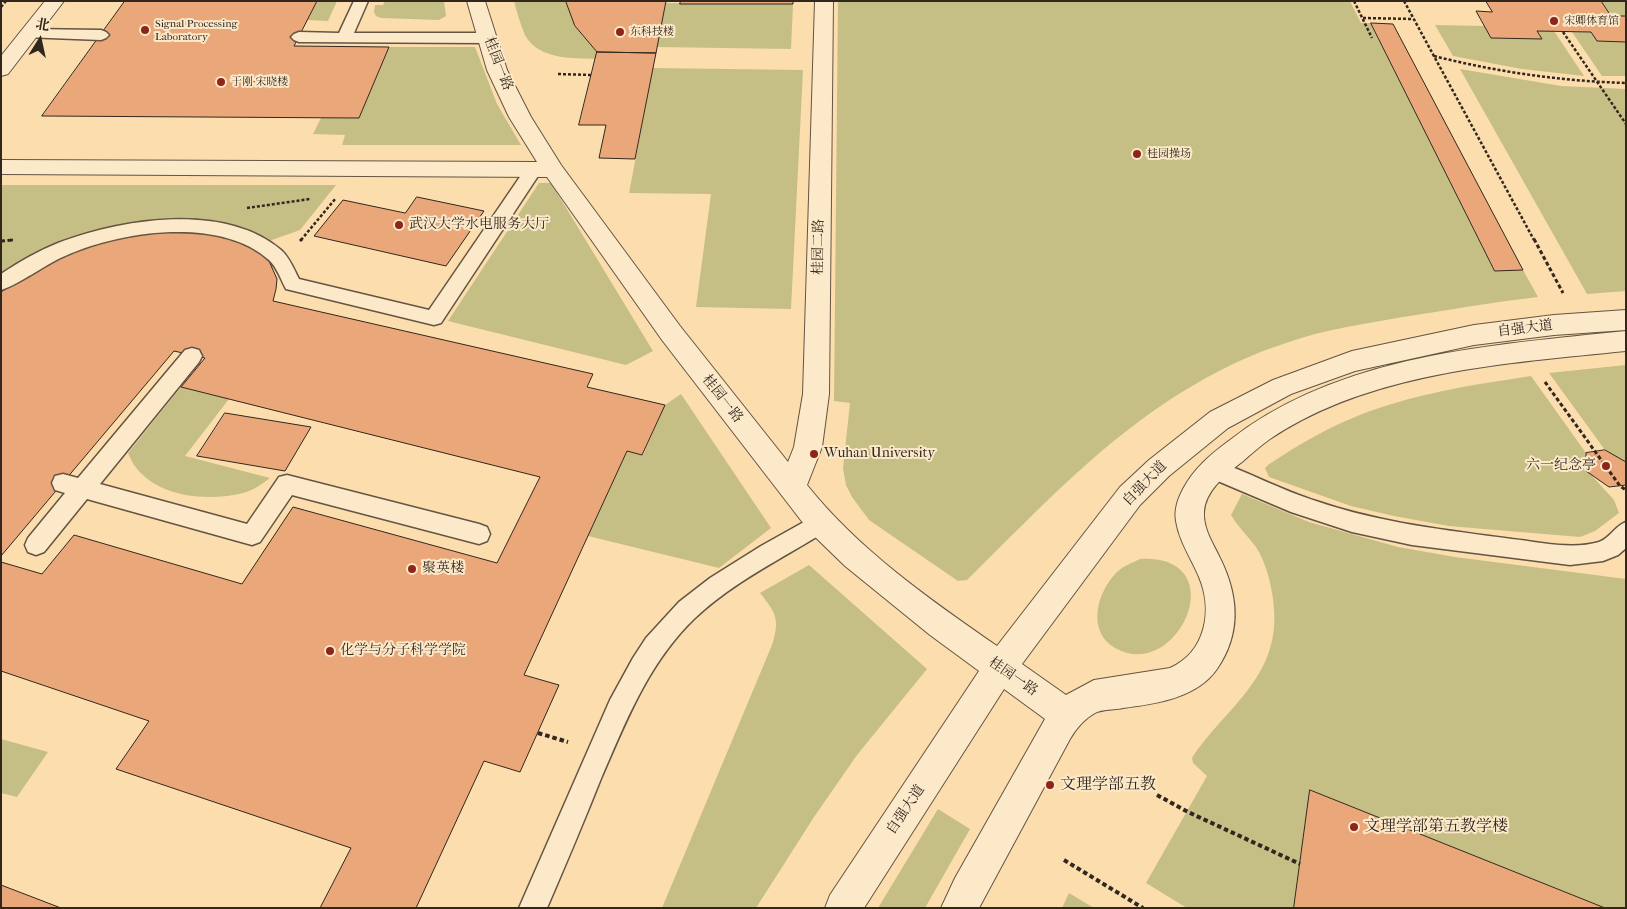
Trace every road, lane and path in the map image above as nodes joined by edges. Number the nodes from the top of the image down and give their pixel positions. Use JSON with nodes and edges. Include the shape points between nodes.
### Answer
{"nodes":[{"id":1,"x":6,"y":1,"type":"edge"},
{"id":2,"x":55,"y":1,"type":"edge"},
{"id":3,"x":361,"y":1,"type":"edge"},
{"id":4,"x":476,"y":1,"type":"edge"},
{"id":5,"x":824,"y":1,"type":"edge"},
{"id":6,"x":1354,"y":1,"type":"edge"},
{"id":7,"x":1404,"y":1,"type":"edge"},
{"id":8,"x":1,"y":7,"type":"edge"},
{"id":9,"x":1363,"y":18,"type":"junction"},
{"id":10,"x":1414,"y":19,"type":"junction"},
{"id":11,"x":1563,"y":32,"type":"dead end"},
{"id":12,"x":29,"y":34,"type":"junction"},
{"id":13,"x":101,"y":35,"type":"dead end"},
{"id":14,"x":299,"y":37,"type":"dead end"},
{"id":15,"x":344,"y":37,"type":"junction"},
{"id":16,"x":487,"y":38,"type":"junction"},
{"id":17,"x":1372,"y":38,"type":"dead end"},
{"id":18,"x":1434,"y":56,"type":"junction"},
{"id":19,"x":1,"y":70,"type":"edge"},
{"id":20,"x":558,"y":74,"type":"dead end"},
{"id":21,"x":592,"y":74,"type":"dead end"},
{"id":22,"x":1597,"y":83,"type":"junction"},
{"id":23,"x":1626,"y":83,"type":"edge"},
{"id":24,"x":1626,"y":124,"type":"edge"},
{"id":25,"x":1,"y":167,"type":"edge"},
{"id":26,"x":360,"y":169,"type":"junction"},
{"id":27,"x":544,"y":169,"type":"junction"},
{"id":28,"x":275,"y":260,"type":"junction"},
{"id":29,"x":1,"y":282,"type":"edge"},
{"id":30,"x":1564,"y":295,"type":"dead end"},
{"id":31,"x":1626,"y":320,"type":"edge"},
{"id":32,"x":1626,"y":341,"type":"edge"},
{"id":33,"x":1524,"y":353,"type":"junction"},
{"id":34,"x":192,"y":356,"type":"dead end"},
{"id":35,"x":1214,"y":469,"type":"junction"},
{"id":36,"x":73,"y":486,"type":"junction"},
{"id":37,"x":792,"y":488,"type":"junction"},
{"id":38,"x":1626,"y":490,"type":"edge"},
{"id":39,"x":820,"y":523,"type":"junction"},
{"id":40,"x":1626,"y":532,"type":"edge"},
{"id":41,"x":479,"y":534,"type":"dead end"},
{"id":42,"x":36,"y":545,"type":"dead end"},
{"id":43,"x":1000,"y":668,"type":"junction"},
{"id":44,"x":1067,"y":714,"type":"junction"},
{"id":45,"x":1157,"y":795,"type":"dead end"},
{"id":46,"x":1064,"y":860,"type":"dead end"},
{"id":47,"x":1300,"y":864,"type":"dead end"},
{"id":48,"x":533,"y":908,"type":"edge"},
{"id":49,"x":843,"y":908,"type":"edge"},
{"id":50,"x":959,"y":908,"type":"edge"},
{"id":51,"x":1143,"y":908,"type":"edge"}],
"edges":[{"from":1,"to":8,"type":"path"},
{"from":2,"to":12,"type":"street"},
{"from":3,"to":15,"type":"lane"},
{"from":4,"to":16,"type":"street","name":"桂园一路"},
{"from":5,"to":37,"type":"street","name":"桂园二路","via":[[816,394],[808,447]]},
{"from":6,"to":9,"type":"path"},
{"from":7,"to":10,"type":"path"},
{"from":9,"to":10,"type":"path"},
{"from":9,"to":17,"type":"path"},
{"from":10,"to":18,"type":"path"},
{"from":11,"to":22,"type":"path"},
{"from":12,"to":13,"type":"lane"},
{"from":12,"to":19,"type":"street"},
{"from":14,"to":15,"type":"lane"},
{"from":15,"to":16,"type":"lane"},
{"from":16,"to":27,"type":"street","name":"桂园一路","via":[[497,70]]},
{"from":18,"to":22,"type":"path","via":[[1524,75]]},
{"from":18,"to":30,"type":"path"},
{"from":20,"to":21,"type":"path"},
{"from":22,"to":23,"type":"path"},
{"from":22,"to":24,"type":"path"},
{"from":25,"to":26,"type":"street"},
{"from":26,"to":27,"type":"street"},
{"from":26,"to":28,"type":"path"},
{"from":27,"to":28,"type":"lane","via":[[434,318],[293,284]]},
{"from":27,"to":37,"type":"street","name":"桂园一路"},
{"from":28,"to":29,"type":"lane","via":[[253,240],[222,230],[171,226],[94,239],[66,248]]},
{"from":31,"to":43,"type":"street","name":"自强大道","via":[[1508,330],[1390,352],[1316,373],[1235,411],[1180,449],[1130,496]]},
{"from":32,"to":33,"type":"street","name":"自强大道"},
{"from":33,"to":35,"type":"street","name":"自强大道","via":[[1451,364],[1334,394],[1303,407],[1245,441]]},
{"from":33,"to":38,"type":"path"},
{"from":34,"to":36,"type":"lane"},
{"from":35,"to":40,"type":"lane","via":[[1336,517],[1452,541],[1539,552],[1589,554],[1610,548]]},
{"from":35,"to":44,"type":"street","name":"自强大道","via":[[1191,502],[1190,520],[1221,598],[1222,617],[1211,650],[1199,668],[1187,676],[1151,688],[1092,697]]},
{"from":36,"to":41,"type":"lane","via":[[252,535],[287,484]]},
{"from":36,"to":42,"type":"lane"},
{"from":37,"to":39,"type":"street","name":"桂园一路"},
{"from":39,"to":43,"type":"street","name":"桂园一路","via":[[856,557]]},
{"from":39,"to":48,"type":"lane","via":[[706,595],[672,624],[660,640],[637,672],[617,710]]},
{"from":43,"to":44,"type":"street","name":"桂园一路"},
{"from":43,"to":49,"type":"street","name":"自强大道"},
{"from":44,"to":50,"type":"street","name":"自强大道"},
{"from":45,"to":47,"type":"path"},
{"from":46,"to":51,"type":"path"}]}
